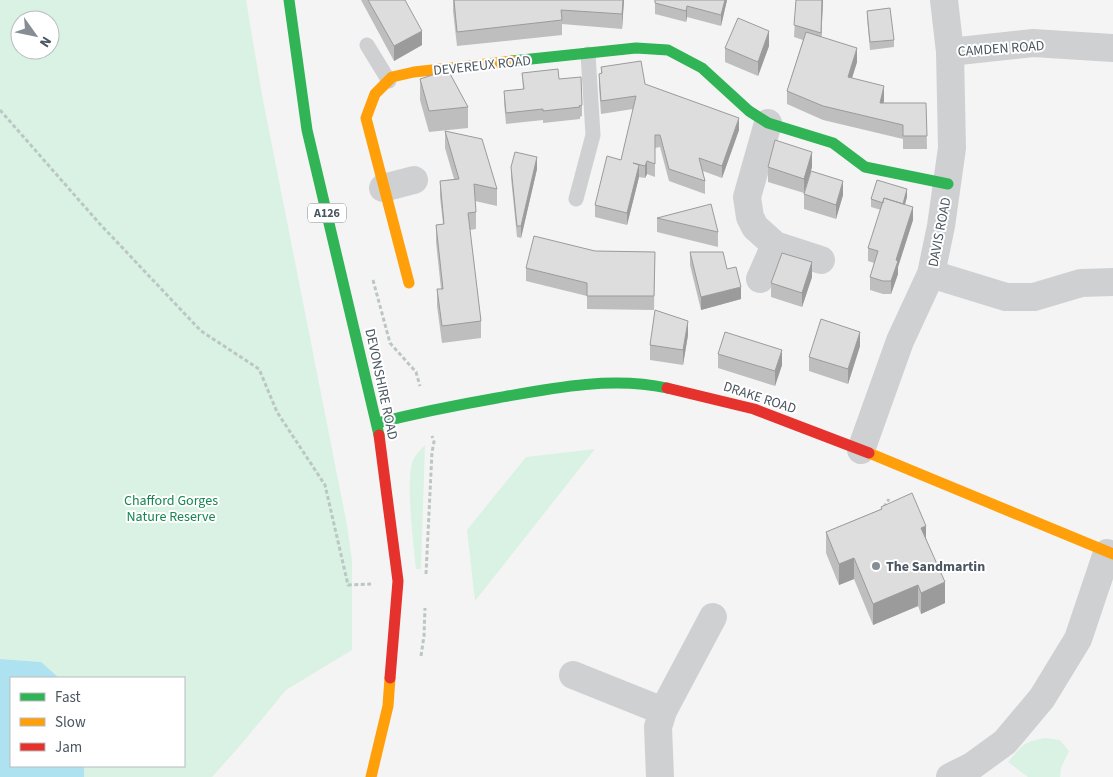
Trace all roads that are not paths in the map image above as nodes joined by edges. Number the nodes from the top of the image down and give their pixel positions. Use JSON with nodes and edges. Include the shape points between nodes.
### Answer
{"nodes":[{"id":1,"x":289,"y":0,"type":"edge"},
{"id":2,"x":944,"y":0,"type":"edge"},
{"id":3,"x":367,"y":45,"type":"dead end"},
{"id":4,"x":1113,"y":48,"type":"edge"},
{"id":5,"x":950,"y":52,"type":"junction"},
{"id":6,"x":588,"y":54,"type":"junction"},
{"id":7,"x":389,"y":81,"type":"junction"},
{"id":8,"x":768,"y":123,"type":"junction"},
{"id":9,"x":414,"y":180,"type":"dead end"},
{"id":10,"x":948,"y":184,"type":"junction"},
{"id":11,"x":383,"y":188,"type":"junction"},
{"id":12,"x":576,"y":199,"type":"dead end"},
{"id":13,"x":775,"y":245,"type":"junction"},
{"id":14,"x":821,"y":260,"type":"dead end"},
{"id":15,"x":931,"y":274,"type":"junction"},
{"id":16,"x":760,"y":279,"type":"dead end"},
{"id":17,"x":1113,"y":282,"type":"edge"},
{"id":18,"x":409,"y":283,"type":"dead end"},
{"id":19,"x":377,"y":423,"type":"junction"},
{"id":20,"x":860,"y":450,"type":"junction"},
{"id":21,"x":1110,"y":553,"type":"edge"},
{"id":22,"x":713,"y":618,"type":"dead end"},
{"id":23,"x":573,"y":675,"type":"dead end"},
{"id":24,"x":663,"y":711,"type":"junction"},
{"id":25,"x":371,"y":777,"type":"edge"},
{"id":26,"x":660,"y":777,"type":"edge"},
{"id":27,"x":950,"y":777,"type":"edge"}],
"edges":[{"from":1,"to":19,"type":"street","name":"DEVONSHIRE ROAD","number":"A126","via":[[307,130]]},
{"from":2,"to":5,"type":"street","name":"DAVIS ROAD"},
{"from":3,"to":7,"type":"lane"},
{"from":4,"to":5,"type":"street","name":"CAMDEN ROAD","via":[[1033,43]]},
{"from":5,"to":10,"type":"street","name":"DAVIS ROAD","via":[[952,148]]},
{"from":6,"to":7,"type":"street","name":"DEVEREUX ROAD","via":[[414,72],[392,77]]},
{"from":6,"to":8,"type":"street","name":"DEVEREUX ROAD","via":[[636,48],[668,50],[702,68],[749,111]]},
{"from":6,"to":12,"type":"lane","via":[[593,135]]},
{"from":7,"to":11,"type":"street","name":"DEVEREUX ROAD","via":[[375,94],[366,118]]},
{"from":8,"to":10,"type":"street","name":"DEVEREUX ROAD","via":[[833,143],[865,167]]},
{"from":8,"to":13,"type":"street","via":[[747,197],[754,227]]},
{"from":9,"to":11,"type":"street"},
{"from":10,"to":15,"type":"street","name":"DAVIS ROAD"},
{"from":11,"to":18,"type":"street","name":"DEVEREUX ROAD"},
{"from":13,"to":14,"type":"street"},
{"from":13,"to":16,"type":"street"},
{"from":15,"to":17,"type":"street","via":[[1006,297],[1034,298],[1081,283]]},
{"from":15,"to":20,"type":"street","name":"DAVIS ROAD","via":[[900,341]]},
{"from":19,"to":20,"type":"street","name":"DRAKE ROAD","via":[[537,391],[590,384],[649,384],[754,409]]},
{"from":19,"to":25,"type":"street","name":"DEVONSHIRE ROAD","number":"A126","via":[[398,580],[388,706]]},
{"from":20,"to":21,"type":"street","name":"DRAKE ROAD"},
{"from":21,"to":27,"type":"street","via":[[1078,639],[1042,698],[1005,742],[972,766]]},
{"from":22,"to":24,"type":"street"},
{"from":23,"to":24,"type":"street"},
{"from":24,"to":26,"type":"street","via":[[658,727]]}]}
